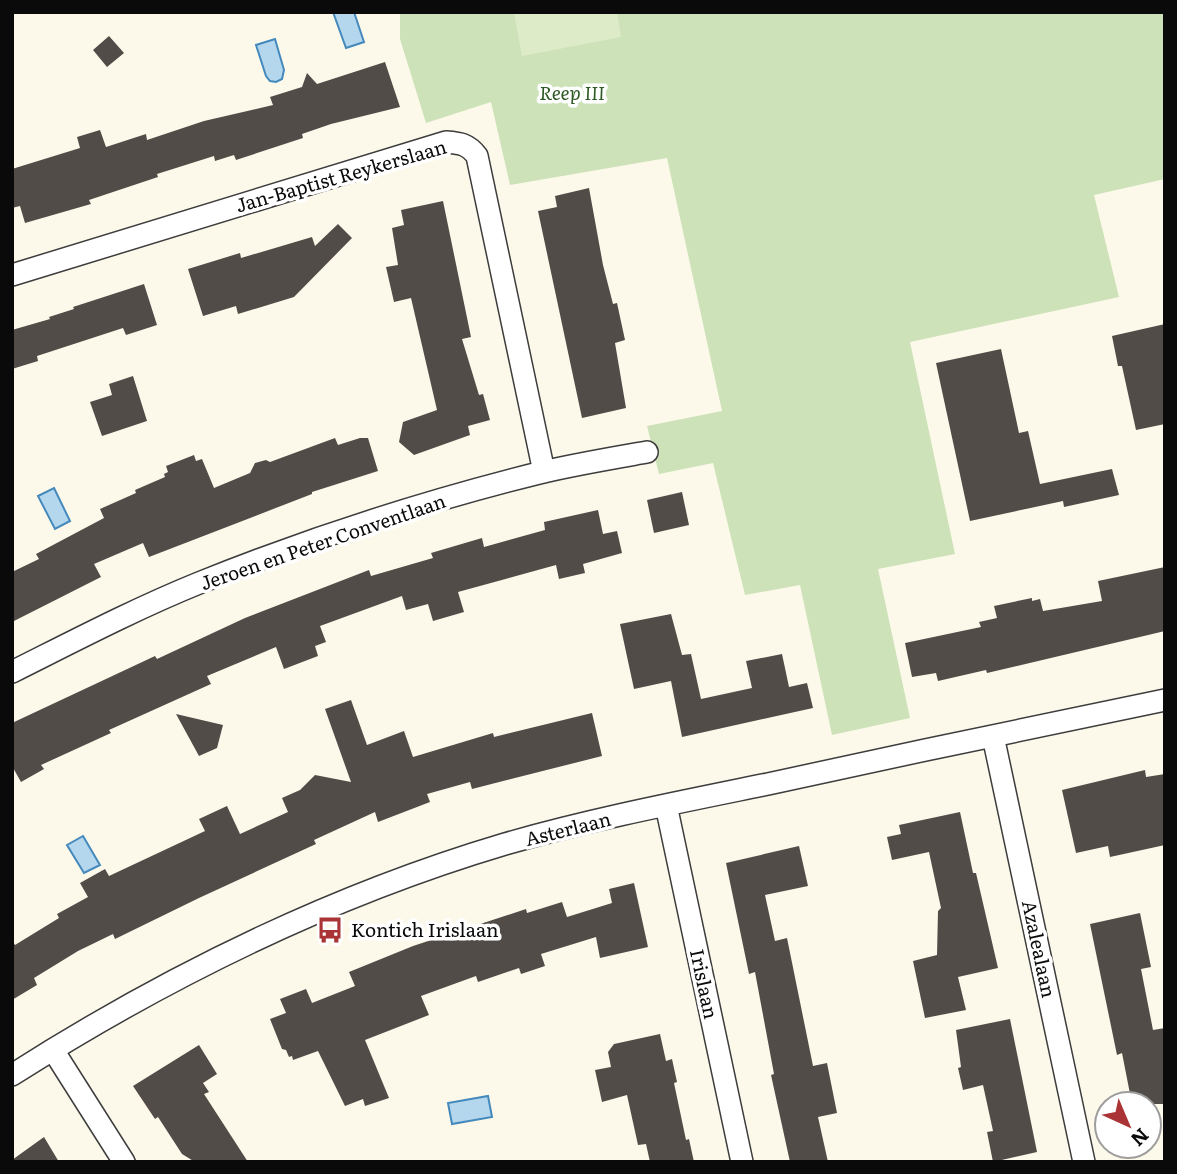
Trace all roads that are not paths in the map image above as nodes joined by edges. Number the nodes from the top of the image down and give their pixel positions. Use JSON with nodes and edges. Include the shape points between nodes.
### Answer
{"nodes":[{"id":1,"x":12,"y":275,"type":"edge"},
{"id":2,"x":647,"y":452,"type":"dead end"},
{"id":3,"x":544,"y":472,"type":"junction"},
{"id":4,"x":12,"y":673,"type":"edge"},
{"id":5,"x":1165,"y":699,"type":"edge"},
{"id":6,"x":993,"y":736,"type":"junction"},
{"id":7,"x":666,"y":805,"type":"junction"},
{"id":8,"x":53,"y":1049,"type":"junction"},
{"id":9,"x":12,"y":1075,"type":"edge"},
{"id":10,"x":124,"y":1162,"type":"edge"},
{"id":11,"x":742,"y":1162,"type":"edge"},
{"id":12,"x":1084,"y":1162,"type":"edge"}],
"edges":[{"from":1,"to":3,"type":"street","name":"Jan-Baptist Reykerslaan","via":[[446,142],[470,146],[477,156]]},
{"from":2,"to":3,"type":"street","name":"Jeroen en Peter Conventlaan"},
{"from":3,"to":4,"type":"street","name":"Jeroen en Peter Conventlaan","via":[[410,509],[281,552],[197,584]]},
{"from":5,"to":6,"type":"street","name":"Asterlaan"},
{"from":6,"to":7,"type":"street","name":"Asterlaan"},
{"from":6,"to":12,"type":"street","name":"Azalealaan"},
{"from":7,"to":8,"type":"street","name":"Asterlaan","via":[[504,845],[330,906],[168,983]]},
{"from":7,"to":11,"type":"street","name":"Irislaan"},
{"from":8,"to":9,"type":"street","name":"Asterlaan"},
{"from":8,"to":10,"type":"street"}]}
